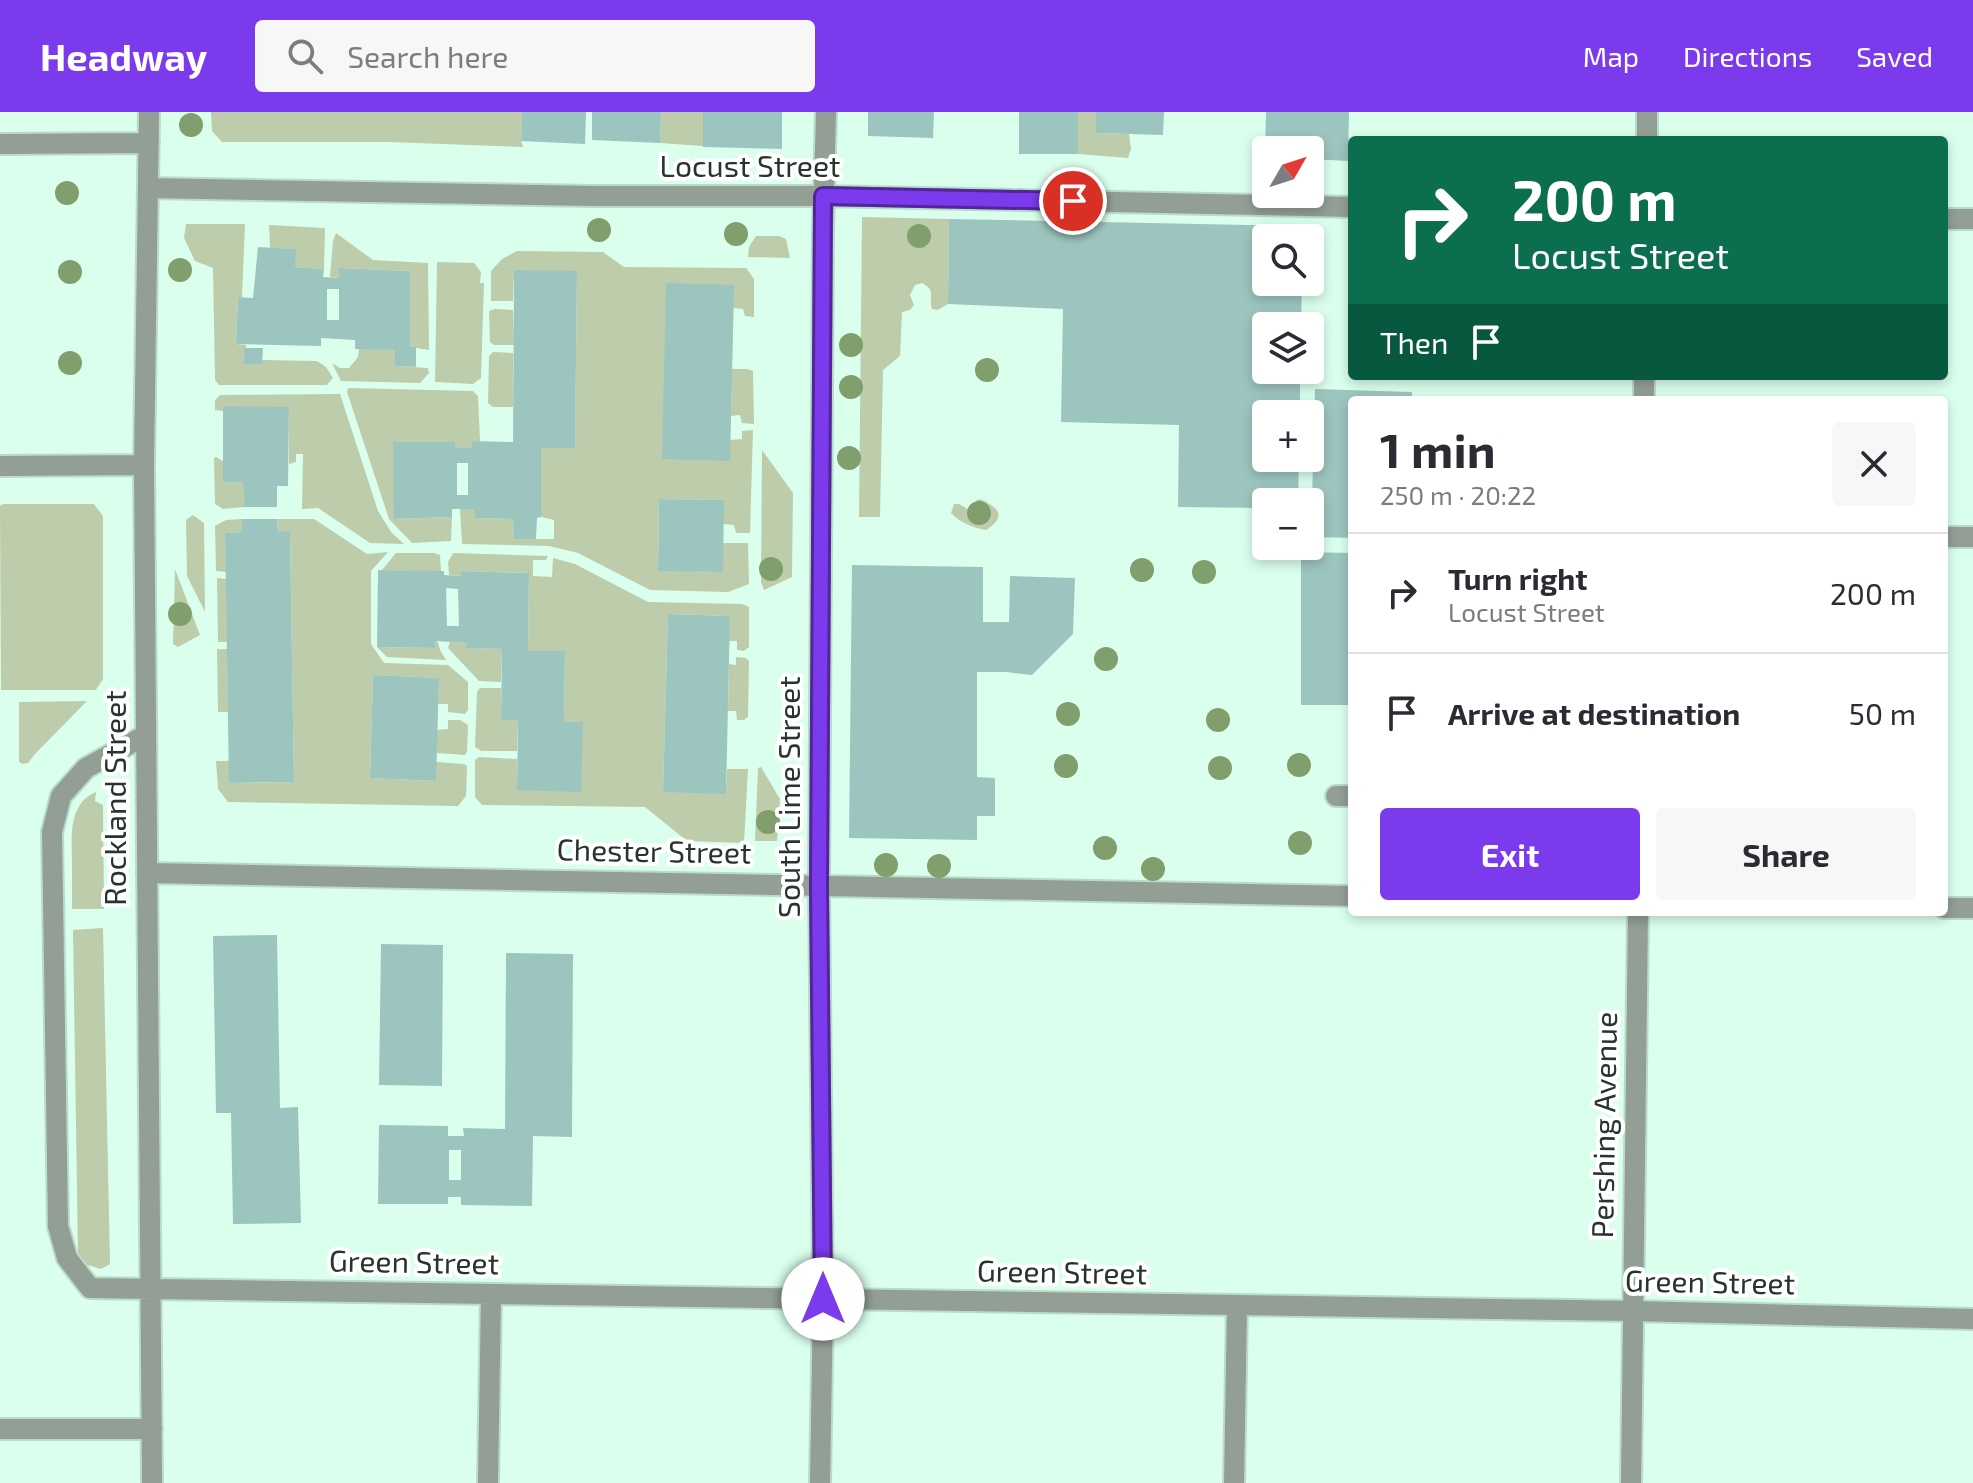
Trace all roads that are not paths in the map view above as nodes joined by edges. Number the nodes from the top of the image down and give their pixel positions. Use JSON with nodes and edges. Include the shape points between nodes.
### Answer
{"nodes":[{"id":1,"x":149,"y":112,"type":"edge"},
{"id":2,"x":826,"y":112,"type":"edge"},
{"id":3,"x":1647,"y":112,"type":"edge"},
{"id":4,"x":1647,"y":136,"type":"edge"},
{"id":5,"x":149,"y":143,"type":"junction"},
{"id":6,"x":0,"y":144,"type":"edge"},
{"id":7,"x":148,"y":188,"type":"junction"},
{"id":8,"x":823,"y":196,"type":"junction"},
{"id":9,"x":1348,"y":207,"type":"edge"},
{"id":10,"x":1948,"y":219,"type":"edge"},
{"id":11,"x":1973,"y":219,"type":"edge"},
{"id":12,"x":144,"y":465,"type":"junction"},
{"id":13,"x":0,"y":466,"type":"edge"},
{"id":14,"x":1948,"y":537,"type":"edge"},
{"id":15,"x":1973,"y":537,"type":"edge"},
{"id":16,"x":146,"y":735,"type":"junction"},
{"id":17,"x":147,"y":873,"type":"junction"},
{"id":18,"x":819,"y":887,"type":"junction"},
{"id":19,"x":1348,"y":896,"type":"edge"},
{"id":20,"x":1948,"y":908,"type":"edge"},
{"id":21,"x":1973,"y":908,"type":"edge"},
{"id":22,"x":1638,"y":916,"type":"edge"},
{"id":23,"x":151,"y":1289,"type":"junction"},
{"id":24,"x":491,"y":1294,"type":"junction"},
{"id":25,"x":823,"y":1299,"type":"junction"},
{"id":26,"x":1237,"y":1306,"type":"junction"},
{"id":27,"x":1633,"y":1311,"type":"junction"},
{"id":28,"x":1973,"y":1319,"type":"edge"},
{"id":29,"x":0,"y":1429,"type":"edge"},
{"id":30,"x":152,"y":1429,"type":"junction"},
{"id":31,"x":152,"y":1483,"type":"edge"},
{"id":32,"x":488,"y":1483,"type":"edge"},
{"id":33,"x":820,"y":1483,"type":"edge"},
{"id":34,"x":1234,"y":1483,"type":"edge"},
{"id":35,"x":1631,"y":1483,"type":"edge"}],
"edges":[{"from":1,"to":5,"type":"street","name":"Rockland Street"},
{"from":2,"to":8,"type":"street","name":"South Lime Street"},
{"from":3,"to":4,"type":"street"},
{"from":5,"to":6,"type":"street"},
{"from":5,"to":7,"type":"street","name":"Rockland Street"},
{"from":7,"to":8,"type":"street","name":"Locust Street"},
{"from":7,"to":12,"type":"street","name":"Rockland Street"},
{"from":8,"to":9,"type":"street","name":"Locust Street"},
{"from":8,"to":18,"type":"street","name":"South Lime Street"},
{"from":10,"to":11,"type":"street"},
{"from":12,"to":13,"type":"street"},
{"from":12,"to":16,"type":"street","name":"Rockland Street"},
{"from":14,"to":15,"type":"street"},
{"from":16,"to":17,"type":"street","name":"Rockland Street"},
{"from":16,"to":23,"type":"street","name":"Green Street","via":[[86,768],[61,796],[52,832],[58,1226],[67,1258],[90,1288]]},
{"from":17,"to":18,"type":"street","name":"Chester Street"},
{"from":17,"to":23,"type":"street","name":"Rockland Street"},
{"from":18,"to":19,"type":"street","name":"Chester Street"},
{"from":18,"to":25,"type":"street","name":"South Lime Street"},
{"from":20,"to":21,"type":"street"},
{"from":22,"to":27,"type":"street","name":"Pershing Avenue"},
{"from":23,"to":24,"type":"street","name":"Green Street"},
{"from":23,"to":30,"type":"street","name":"Rockland Street"},
{"from":24,"to":25,"type":"street","name":"Green Street"},
{"from":24,"to":32,"type":"street"},
{"from":25,"to":26,"type":"street","name":"Green Street"},
{"from":25,"to":33,"type":"street","name":"South Lime Street"},
{"from":26,"to":27,"type":"street","name":"Green Street"},
{"from":26,"to":34,"type":"street"},
{"from":27,"to":28,"type":"street","name":"Green Street"},
{"from":27,"to":35,"type":"street","name":"Pershing Avenue"},
{"from":29,"to":30,"type":"street"},
{"from":30,"to":31,"type":"street","name":"Rockland Street"}]}
